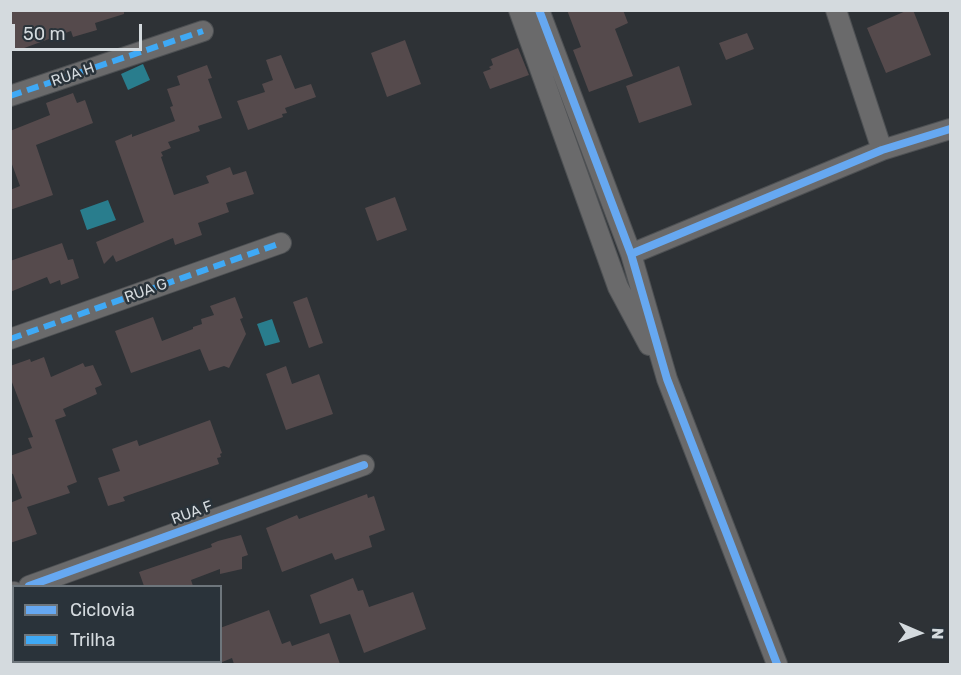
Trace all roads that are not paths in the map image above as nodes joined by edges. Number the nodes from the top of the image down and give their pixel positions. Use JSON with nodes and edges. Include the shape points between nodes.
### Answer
{"nodes":[{"id":1,"x":519,"y":10,"type":"edge"},
{"id":2,"x":539,"y":10,"type":"edge"},
{"id":3,"x":836,"y":10,"type":"edge"},
{"id":4,"x":203,"y":31,"type":"dead end"},
{"id":5,"x":10,"y":96,"type":"edge"},
{"id":6,"x":951,"y":129,"type":"edge"},
{"id":7,"x":882,"y":150,"type":"junction"},
{"id":8,"x":281,"y":243,"type":"dead end"},
{"id":9,"x":631,"y":254,"type":"junction"},
{"id":10,"x":10,"y":339,"type":"edge"},
{"id":11,"x":668,"y":379,"type":"junction"},
{"id":12,"x":364,"y":465,"type":"dead end"},
{"id":13,"x":32,"y":585,"type":"edge"},
{"id":14,"x":777,"y":664,"type":"edge"}],
"edges":[{"from":1,"to":11,"type":"street","via":[[618,286]]},
{"from":2,"to":9,"type":"street"},
{"from":3,"to":7,"type":"street"},
{"from":4,"to":5,"type":"street","name":"RUA H"},
{"from":6,"to":7,"type":"street"},
{"from":7,"to":9,"type":"street"},
{"from":8,"to":10,"type":"street","name":"RUA G"},
{"from":9,"to":11,"type":"street"},
{"from":11,"to":14,"type":"street"},
{"from":12,"to":13,"type":"street","name":"RUA F"}]}
